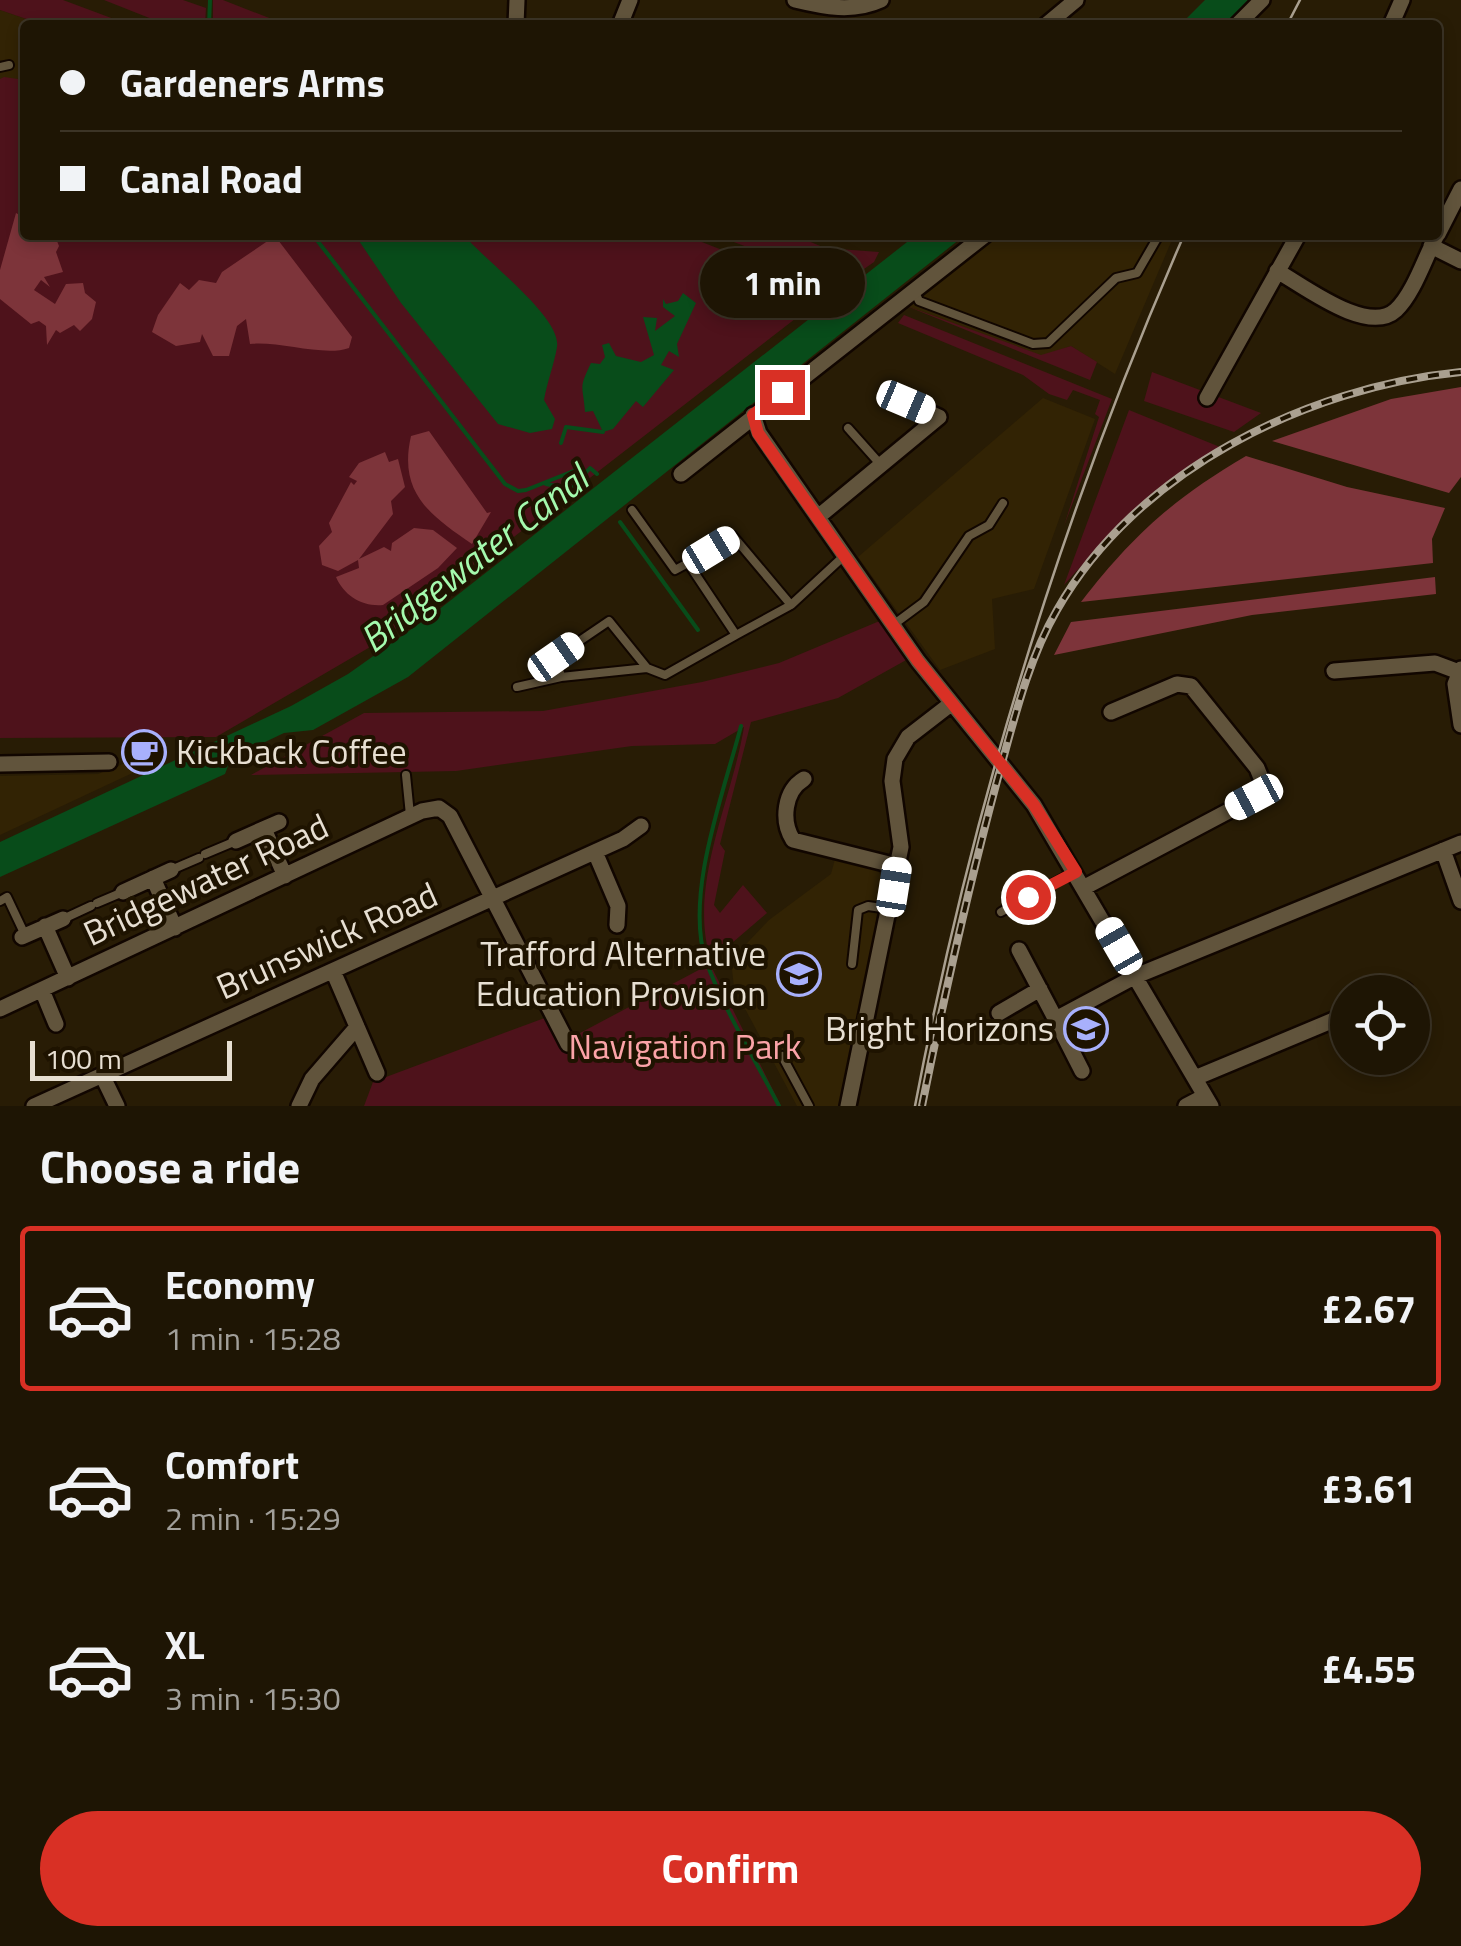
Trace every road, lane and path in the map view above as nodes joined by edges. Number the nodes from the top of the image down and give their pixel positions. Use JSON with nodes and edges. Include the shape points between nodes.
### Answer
{"nodes":[{"id":1,"x":794,"y":0,"type":"edge"},
{"id":2,"x":881,"y":0,"type":"edge"},
{"id":3,"x":1076,"y":0,"type":"edge"},
{"id":4,"x":1052,"y":20,"type":"edge"},
{"id":5,"x":1461,"y":189,"type":"edge"},
{"id":6,"x":1442,"y":225,"type":"edge"},
{"id":7,"x":979,"y":240,"type":"edge"},
{"id":8,"x":1156,"y":240,"type":"edge"},
{"id":9,"x":1295,"y":240,"type":"edge"},
{"id":10,"x":1434,"y":240,"type":"edge"},
{"id":11,"x":1437,"y":240,"type":"edge"},
{"id":12,"x":1461,"y":261,"type":"edge"},
{"id":13,"x":1277,"y":272,"type":"junction"},
{"id":14,"x":914,"y":290,"type":"junction"},
{"id":15,"x":1207,"y":398,"type":"dead end"},
{"id":16,"x":906,"y":402,"type":"dead end"},
{"id":17,"x":753,"y":415,"type":"junction"},
{"id":18,"x":848,"y":428,"type":"dead end"},
{"id":19,"x":881,"y":465,"type":"junction"},
{"id":20,"x":680,"y":474,"type":"dead end"},
{"id":21,"x":1003,"y":504,"type":"dead end"},
{"id":22,"x":632,"y":510,"type":"dead end"},
{"id":23,"x":818,"y":517,"type":"junction"},
{"id":24,"x":845,"y":555,"type":"junction"},
{"id":25,"x":688,"y":564,"type":"junction"},
{"id":26,"x":791,"y":605,"type":"junction"},
{"id":27,"x":893,"y":625,"type":"junction"},
{"id":28,"x":736,"y":635,"type":"junction"},
{"id":29,"x":646,"y":668,"type":"junction"},
{"id":30,"x":1460,"y":670,"type":"edge"},
{"id":31,"x":1334,"y":672,"type":"dead end"},
{"id":32,"x":560,"y":677,"type":"junction"},
{"id":33,"x":517,"y":687,"type":"dead end"},
{"id":34,"x":952,"y":703,"type":"junction"},
{"id":35,"x":1110,"y":712,"type":"dead end"},
{"id":36,"x":1461,"y":724,"type":"edge"},
{"id":37,"x":109,"y":762,"type":"dead end"},
{"id":38,"x":0,"y":764,"type":"edge"},
{"id":39,"x":406,"y":775,"type":"dead end"},
{"id":40,"x":804,"y":779,"type":"dead end"},
{"id":41,"x":410,"y":817,"type":"junction"},
{"id":42,"x":640,"y":826,"type":"dead end"},
{"id":43,"x":236,"y":841,"type":"joint"},
{"id":44,"x":1461,"y":843,"type":"edge"},
{"id":45,"x":1443,"y":850,"type":"junction"},
{"id":46,"x":594,"y":852,"type":"junction"},
{"id":47,"x":898,"y":866,"type":"junction"},
{"id":48,"x":171,"y":870,"type":"joint"},
{"id":49,"x":1076,"y":872,"type":"junction"},
{"id":50,"x":285,"y":876,"type":"junction"},
{"id":51,"x":153,"y":878,"type":"junction"},
{"id":52,"x":1085,"y":886,"type":"junction"},
{"id":53,"x":123,"y":892,"type":"joint"},
{"id":54,"x":493,"y":899,"type":"junction"},
{"id":55,"x":0,"y":901,"type":"edge"},
{"id":56,"x":1461,"y":901,"type":"edge"},
{"id":57,"x":889,"y":910,"type":"junction"},
{"id":58,"x":1000,"y":912,"type":"dead end"},
{"id":59,"x":63,"y":919,"type":"joint"},
{"id":60,"x":617,"y":925,"type":"dead end"},
{"id":61,"x":45,"y":926,"type":"junction"},
{"id":62,"x":175,"y":928,"type":"junction"},
{"id":63,"x":24,"y":936,"type":"joint"},
{"id":64,"x":1019,"y":950,"type":"dead end"},
{"id":65,"x":852,"y":964,"type":"dead end"},
{"id":66,"x":333,"y":971,"type":"junction"},
{"id":67,"x":1136,"y":976,"type":"junction"},
{"id":68,"x":68,"y":978,"type":"junction"},
{"id":69,"x":1040,"y":989,"type":"junction"},
{"id":70,"x":42,"y":990,"type":"junction"},
{"id":71,"x":0,"y":1009,"type":"edge"},
{"id":72,"x":1000,"y":1013,"type":"dead end"},
{"id":73,"x":1056,"y":1020,"type":"junction"},
{"id":74,"x":1330,"y":1022,"type":"edge"},
{"id":75,"x":56,"y":1024,"type":"dead end"},
{"id":76,"x":357,"y":1028,"type":"junction"},
{"id":77,"x":568,"y":1044,"type":"dead end"},
{"id":78,"x":782,"y":1056,"type":"dead end"},
{"id":79,"x":1082,"y":1071,"type":"dead end"},
{"id":80,"x":377,"y":1073,"type":"dead end"},
{"id":81,"x":102,"y":1075,"type":"junction"},
{"id":82,"x":1195,"y":1078,"type":"junction"},
{"id":83,"x":1208,"y":1101,"type":"edge"},
{"id":84,"x":34,"y":1106,"type":"edge"},
{"id":85,"x":117,"y":1106,"type":"edge"},
{"id":86,"x":299,"y":1106,"type":"edge"},
{"id":87,"x":808,"y":1106,"type":"edge"},
{"id":88,"x":848,"y":1106,"type":"edge"},
{"id":89,"x":1186,"y":1106,"type":"edge"}],
"edges":[{"from":1,"to":2,"type":"street","via":[[834,8]]},
{"from":3,"to":4,"type":"street"},
{"from":5,"to":6,"type":"street"},
{"from":7,"to":14,"type":"street"},
{"from":8,"to":14,"type":"lane","via":[[1136,273],[1116,278],[1048,342],[1033,344],[919,301]]},
{"from":9,"to":13,"type":"street"},
{"from":10,"to":13,"type":"street","via":[[1400,304],[1380,318],[1362,318]]},
{"from":11,"to":12,"type":"street"},
{"from":13,"to":15,"type":"street"},
{"from":14,"to":17,"type":"street"},
{"from":16,"to":19,"type":"street","via":[[939,416]]},
{"from":17,"to":20,"type":"street"},
{"from":17,"to":23,"type":"street","via":[[758,433]]},
{"from":18,"to":19,"type":"lane"},
{"from":19,"to":23,"type":"street"},
{"from":21,"to":27,"type":"lane","via":[[989,525],[970,534],[924,602]]},
{"from":22,"to":25,"type":"lane","via":[[675,570]]},
{"from":23,"to":24,"type":"street"},
{"from":24,"to":26,"type":"lane"},
{"from":24,"to":27,"type":"street"},
{"from":25,"to":26,"type":"lane","via":[[733,536]]},
{"from":25,"to":28,"type":"lane"},
{"from":26,"to":28,"type":"lane"},
{"from":27,"to":34,"type":"street"},
{"from":28,"to":29,"type":"lane","via":[[665,675]]},
{"from":29,"to":32,"type":"lane"},
{"from":29,"to":32,"type":"lane","via":[[608,621],[556,657]]},
{"from":30,"to":31,"type":"street","via":[[1435,663]]},
{"from":30,"to":36,"type":"street","via":[[1455,684]]},
{"from":32,"to":33,"type":"lane"},
{"from":34,"to":47,"type":"street","via":[[908,737],[896,759]]},
{"from":34,"to":49,"type":"street","via":[[1024,792]]},
{"from":35,"to":52,"type":"street","via":[[1177,684],[1191,686],[1263,783],[1254,797]]},
{"from":37,"to":38,"type":"street"},
{"from":39,"to":41,"type":"lane"},
{"from":40,"to":47,"type":"street","via":[[793,788],[785,816],[793,840]]},
{"from":41,"to":50,"type":"street","name":"Bridgewater Road"},
{"from":41,"to":54,"type":"street","name":"Bridgewater Road","via":[[439,808],[450,816]]},
{"from":42,"to":46,"type":"street","name":"Brunswick Road"},
{"from":43,"to":48,"type":"lane"},
{"from":43,"to":50,"type":"street","via":[[272,826]]},
{"from":44,"to":45,"type":"street"},
{"from":45,"to":56,"type":"street"},
{"from":45,"to":67,"type":"street"},
{"from":46,"to":54,"type":"street","name":"Brunswick Road"},
{"from":46,"to":60,"type":"street","via":[[618,906]]},
{"from":47,"to":57,"type":"street"},
{"from":48,"to":51,"type":"street"},
{"from":49,"to":52,"type":"street"},
{"from":49,"to":58,"type":"lane"},
{"from":50,"to":62,"type":"street","name":"Bridgewater Road"},
{"from":51,"to":53,"type":"street"},
{"from":51,"to":62,"type":"street"},
{"from":52,"to":67,"type":"street"},
{"from":53,"to":59,"type":"lane"},
{"from":54,"to":66,"type":"street","name":"Brunswick Road"},
{"from":54,"to":77,"type":"street"},
{"from":55,"to":63,"type":"lane","via":[[7,898]]},
{"from":57,"to":65,"type":"lane","via":[[858,910]]},
{"from":57,"to":88,"type":"street"},
{"from":59,"to":61,"type":"street"},
{"from":61,"to":63,"type":"street"},
{"from":61,"to":68,"type":"street"},
{"from":62,"to":68,"type":"street","name":"Bridgewater Road"},
{"from":64,"to":69,"type":"street"},
{"from":66,"to":76,"type":"street"},
{"from":66,"to":81,"type":"street","name":"Brunswick Road"},
{"from":67,"to":73,"type":"street"},
{"from":67,"to":82,"type":"street"},
{"from":68,"to":70,"type":"street","name":"Bridgewater Road"},
{"from":69,"to":72,"type":"street"},
{"from":69,"to":73,"type":"street"},
{"from":70,"to":71,"type":"street","name":"Bridgewater Road"},
{"from":70,"to":75,"type":"street"},
{"from":73,"to":79,"type":"street"},
{"from":74,"to":82,"type":"street"},
{"from":76,"to":80,"type":"street"},
{"from":76,"to":86,"type":"street","via":[[312,1078]]},
{"from":78,"to":87,"type":"lane"},
{"from":81,"to":84,"type":"street","name":"Brunswick Road"},
{"from":81,"to":85,"type":"street"},
{"from":82,"to":83,"type":"street"},
{"from":83,"to":89,"type":"street"}]}
